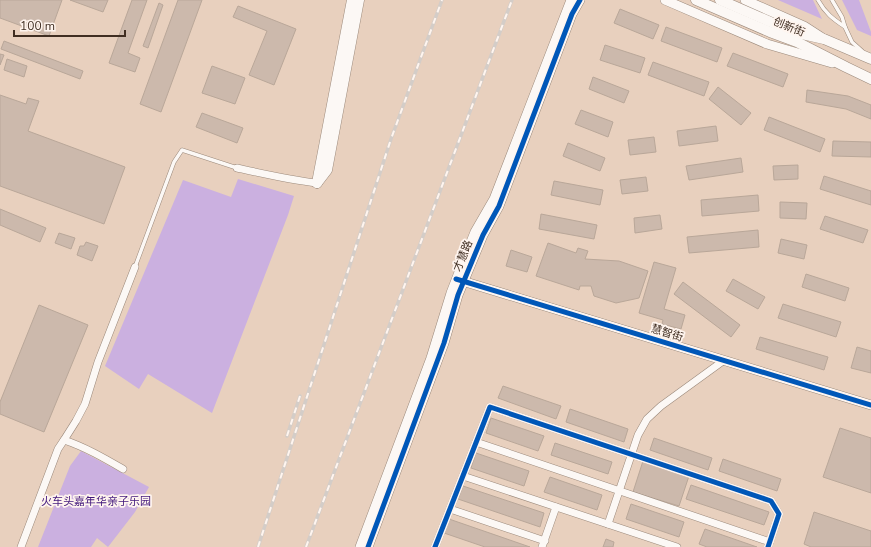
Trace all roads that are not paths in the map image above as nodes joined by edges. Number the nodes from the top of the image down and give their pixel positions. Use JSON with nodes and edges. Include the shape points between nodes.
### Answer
{"nodes":[{"id":1,"x":352,"y":0,"type":"edge"},
{"id":2,"x":360,"y":0,"type":"edge"},
{"id":3,"x":571,"y":0,"type":"edge"},
{"id":4,"x":580,"y":0,"type":"edge"},
{"id":5,"x":665,"y":0,"type":"edge"},
{"id":6,"x":696,"y":0,"type":"edge"},
{"id":7,"x":720,"y":0,"type":"edge"},
{"id":8,"x":745,"y":0,"type":"edge"},
{"id":9,"x":818,"y":0,"type":"edge"},
{"id":10,"x":832,"y":0,"type":"edge"},
{"id":11,"x":845,"y":27,"type":"junction"},
{"id":12,"x":824,"y":39,"type":"junction"},
{"id":13,"x":870,"y":58,"type":"edge"},
{"id":14,"x":846,"y":67,"type":"junction"},
{"id":15,"x":871,"y":79,"type":"edge"},
{"id":16,"x":237,"y":168,"type":"joint"},
{"id":17,"x":317,"y":184,"type":"junction"},
{"id":18,"x":135,"y":267,"type":"joint"},
{"id":19,"x":461,"y":278,"type":"junction"},
{"id":20,"x":723,"y":361,"type":"junction"},
{"id":21,"x":871,"y":400,"type":"edge"},
{"id":22,"x":871,"y":405,"type":"edge"},
{"id":23,"x":64,"y":440,"type":"junction"},
{"id":24,"x":476,"y":442,"type":"junction"},
{"id":25,"x":632,"y":454,"type":"junction"},
{"id":26,"x":123,"y":469,"type":"dead end"},
{"id":27,"x":463,"y":476,"type":"junction"},
{"id":28,"x":619,"y":490,"type":"junction"},
{"id":29,"x":556,"y":507,"type":"junction"},
{"id":30,"x":450,"y":509,"type":"junction"},
{"id":31,"x":608,"y":524,"type":"junction"},
{"id":32,"x":544,"y":544,"type":"edge"},
{"id":33,"x":661,"y":544,"type":"edge"},
{"id":34,"x":769,"y":544,"type":"edge"},
{"id":35,"x":437,"y":546,"type":"edge"},
{"id":36,"x":21,"y":547,"type":"edge"},
{"id":37,"x":360,"y":547,"type":"edge"},
{"id":38,"x":368,"y":547,"type":"edge"},
{"id":39,"x":677,"y":547,"type":"edge"}],
"edges":[{"from":1,"to":17,"type":"main road"},
{"from":2,"to":17,"type":"main road","via":[[328,170]]},
{"from":3,"to":19,"type":"street","name":"才慧路","via":[[494,199],[475,232]]},
{"from":4,"to":19,"type":"street","name":"才慧路","via":[[572,14],[499,206]]},
{"from":5,"to":14,"type":"street","via":[[767,44]]},
{"from":6,"to":14,"type":"main road","name":"创新街","via":[[797,42]]},
{"from":7,"to":12,"type":"main road","name":"创新街","via":[[802,34]]},
{"from":8,"to":12,"type":"street","via":[[804,26]]},
{"from":9,"to":11,"type":"lane","via":[[830,17]]},
{"from":10,"to":11,"type":"lane","via":[[842,16]]},
{"from":11,"to":13,"type":"lane","via":[[852,42]]},
{"from":12,"to":13,"type":"main road","name":"创新街"},
{"from":14,"to":15,"type":"main road","name":"创新街"},
{"from":16,"to":17,"type":"street"},
{"from":16,"to":18,"type":"lane","via":[[182,150],[174,162]]},
{"from":18,"to":23,"type":"street","via":[[98,362],[85,404]]},
{"from":19,"to":20,"type":"street","name":"慧智街"},
{"from":19,"to":21,"type":"street","name":"慧智街"},
{"from":19,"to":37,"type":"street","name":"才慧路"},
{"from":19,"to":38,"type":"street","name":"才慧路","via":[[439,358]]},
{"from":20,"to":22,"type":"street","name":"慧智街"},
{"from":20,"to":25,"type":"street","via":[[653,413],[642,427]]},
{"from":23,"to":26,"type":"street","via":[[95,453]]},
{"from":23,"to":36,"type":"street","via":[[58,449]]},
{"from":24,"to":25,"type":"street","via":[[490,407]]},
{"from":24,"to":27,"type":"street"},
{"from":24,"to":28,"type":"street"},
{"from":25,"to":28,"type":"street"},
{"from":25,"to":34,"type":"street","via":[[771,501],[779,514]]},
{"from":27,"to":29,"type":"street"},
{"from":27,"to":30,"type":"street"},
{"from":28,"to":31,"type":"street"},
{"from":28,"to":34,"type":"street"},
{"from":29,"to":31,"type":"street"},
{"from":29,"to":32,"type":"street"},
{"from":30,"to":32,"type":"street"},
{"from":30,"to":35,"type":"street"},
{"from":31,"to":33,"type":"street"},
{"from":33,"to":39,"type":"street"}]}
